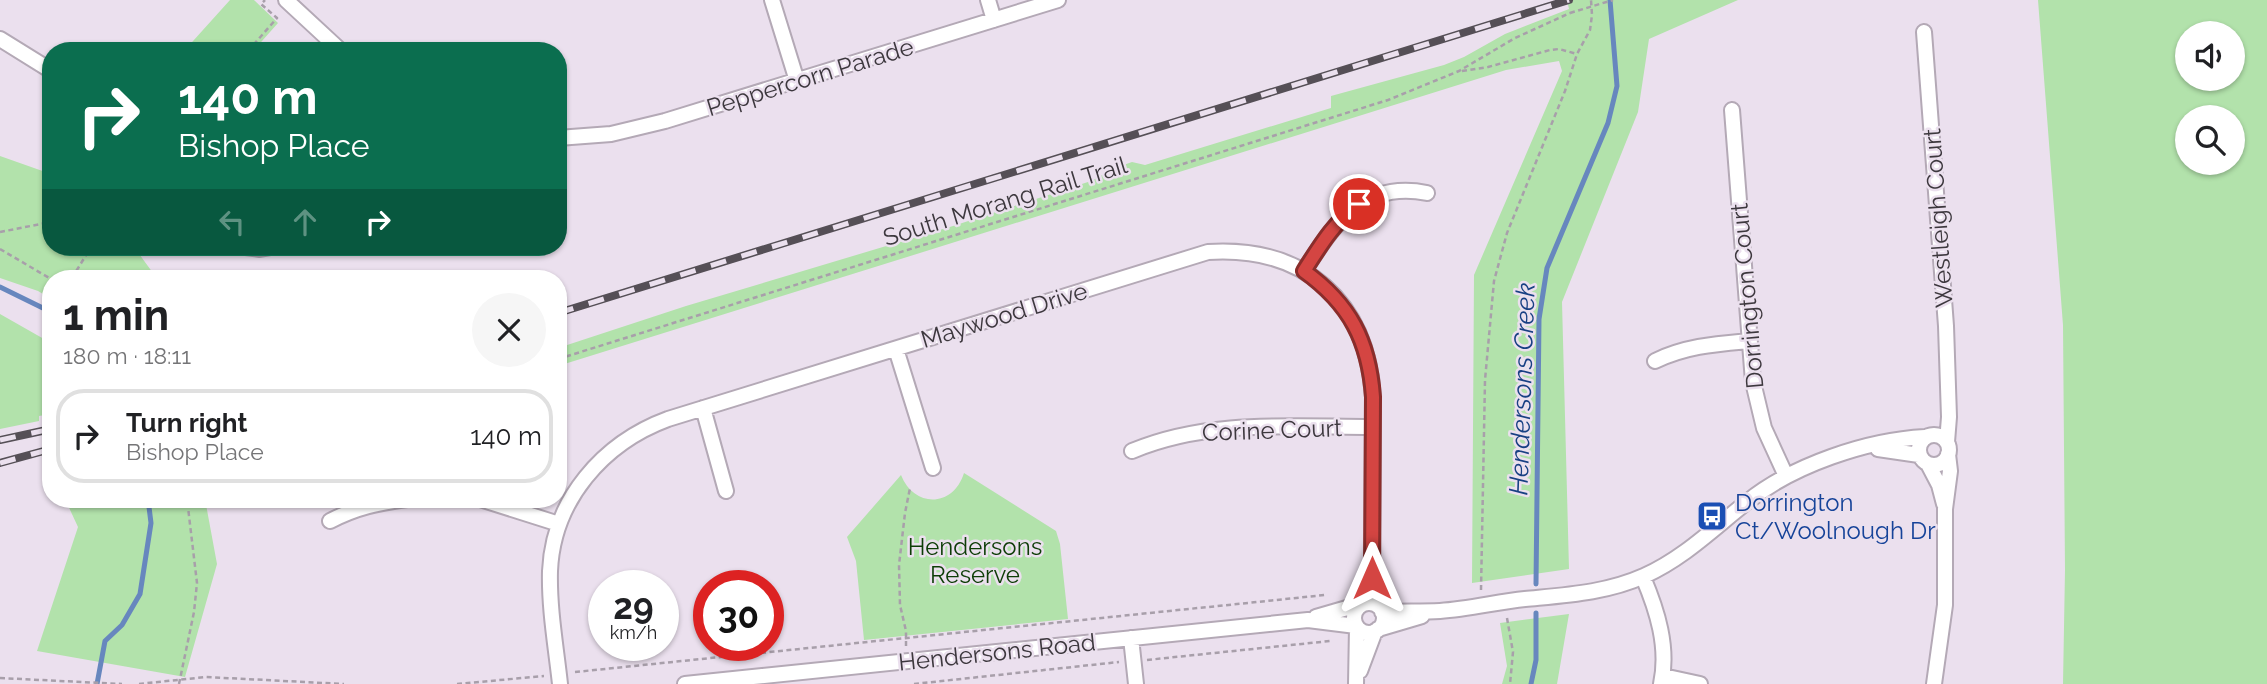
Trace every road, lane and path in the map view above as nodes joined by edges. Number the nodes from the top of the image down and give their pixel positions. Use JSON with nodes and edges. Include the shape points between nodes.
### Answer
{"nodes":[{"id":1,"x":265,"y":0,"type":"edge"},
{"id":2,"x":286,"y":0,"type":"edge"},
{"id":3,"x":772,"y":0,"type":"edge"},
{"id":4,"x":988,"y":0,"type":"edge"},
{"id":5,"x":1058,"y":0,"type":"edge"},
{"id":6,"x":1591,"y":0,"type":"edge"},
{"id":7,"x":1613,"y":0,"type":"edge"},
{"id":8,"x":994,"y":20,"type":"junction"},
{"id":9,"x":1924,"y":32,"type":"dead end"},
{"id":10,"x":0,"y":39,"type":"edge"},
{"id":11,"x":256,"y":42,"type":"edge"},
{"id":12,"x":331,"y":42,"type":"edge"},
{"id":13,"x":1577,"y":54,"type":"junction"},
{"id":14,"x":42,"y":65,"type":"edge"},
{"id":15,"x":1459,"y":71,"type":"junction"},
{"id":16,"x":797,"y":81,"type":"junction"},
{"id":17,"x":1732,"y":110,"type":"dead end"},
{"id":18,"x":567,"y":138,"type":"edge"},
{"id":19,"x":1427,"y":193,"type":"dead end"},
{"id":20,"x":42,"y":224,"type":"edge"},
{"id":21,"x":0,"y":232,"type":"edge"},
{"id":22,"x":0,"y":249,"type":"edge"},
{"id":23,"x":1304,"y":271,"type":"junction"},
{"id":24,"x":42,"y":274,"type":"edge"},
{"id":25,"x":1749,"y":341,"type":"junction"},
{"id":26,"x":896,"y":349,"type":"junction"},
{"id":27,"x":567,"y":356,"type":"edge"},
{"id":28,"x":1655,"y":361,"type":"dead end"},
{"id":29,"x":1948,"y":403,"type":"junction"},
{"id":30,"x":703,"y":408,"type":"junction"},
{"id":31,"x":1373,"y":427,"type":"junction"},
{"id":32,"x":1928,"y":436,"type":"junction"},
{"id":33,"x":1947,"y":448,"type":"junction"},
{"id":34,"x":1863,"y":449,"type":"junction"},
{"id":35,"x":1132,"y":451,"type":"dead end"},
{"id":36,"x":1923,"y":459,"type":"junction"},
{"id":37,"x":933,"y":468,"type":"dead end"},
{"id":38,"x":1786,"y":477,"type":"junction"},
{"id":39,"x":910,"y":488,"type":"dead end"},
{"id":40,"x":726,"y":491,"type":"dead end"},
{"id":41,"x":567,"y":507,"type":"edge"},
{"id":42,"x":188,"y":508,"type":"edge"},
{"id":43,"x":359,"y":508,"type":"edge"},
{"id":44,"x":508,"y":508,"type":"edge"},
{"id":45,"x":566,"y":508,"type":"edge"},
{"id":46,"x":1945,"y":509,"type":"junction"},
{"id":47,"x":330,"y":521,"type":"dead end"},
{"id":48,"x":559,"y":524,"type":"junction"},
{"id":49,"x":1643,"y":577,"type":"junction"},
{"id":50,"x":1481,"y":586,"type":"dead end"},
{"id":51,"x":1371,"y":607,"type":"junction"},
{"id":52,"x":1440,"y":611,"type":"junction"},
{"id":53,"x":1507,"y":616,"type":"dead end"},
{"id":54,"x":1308,"y":620,"type":"junction"},
{"id":55,"x":1357,"y":626,"type":"junction"},
{"id":56,"x":1377,"y":630,"type":"junction"},
{"id":57,"x":1131,"y":638,"type":"junction"},
{"id":58,"x":908,"y":661,"type":"junction"},
{"id":59,"x":0,"y":678,"type":"edge"},
{"id":60,"x":1662,"y":680,"type":"edge"},
{"id":61,"x":179,"y":682,"type":"edge"},
{"id":62,"x":1356,"y":683,"type":"edge"},
{"id":63,"x":121,"y":684,"type":"edge"},
{"id":64,"x":139,"y":684,"type":"edge"},
{"id":65,"x":344,"y":684,"type":"edge"},
{"id":66,"x":560,"y":684,"type":"edge"},
{"id":67,"x":685,"y":684,"type":"edge"},
{"id":68,"x":1136,"y":684,"type":"edge"},
{"id":69,"x":1510,"y":684,"type":"edge"},
{"id":70,"x":1700,"y":684,"type":"edge"},
{"id":71,"x":1934,"y":684,"type":"edge"}],
"edges":[{"from":1,"to":11,"type":"path","via":[[261,4],[277,18]]},
{"from":2,"to":12,"type":"street"},
{"from":3,"to":16,"type":"street"},
{"from":4,"to":8,"type":"street"},
{"from":5,"to":8,"type":"street","name":"Peppercorn Parade"},
{"from":6,"to":13,"type":"path","via":[[1591,24]]},
{"from":7,"to":15,"type":"path","name":"South Morang Rail Trail","bridge":true,"via":[[1515,38]]},
{"from":8,"to":16,"type":"street","name":"Peppercorn Parade"},
{"from":9,"to":29,"type":"street","name":"Westleigh Court"},
{"from":10,"to":14,"type":"street"},
{"from":13,"to":15,"type":"path","name":"South Morang Rail Trail","via":[[1550,50]]},
{"from":13,"to":50,"type":"path","via":[[1507,233],[1494,281],[1485,380]]},
{"from":15,"to":27,"type":"path","name":"South Morang Rail Trail","via":[[1364,108]]},
{"from":16,"to":18,"type":"street","name":"Peppercorn Parade","via":[[637,129]]},
{"from":17,"to":25,"type":"street","name":"Dorrington Court"},
{"from":19,"to":23,"type":"street","via":[[1396,191],[1359,204],[1332,228]]},
{"from":20,"to":21,"type":"path"},
{"from":22,"to":24,"type":"path"},
{"from":23,"to":26,"type":"street","name":"Maywood Drive","via":[[1258,253],[1208,253]]},
{"from":23,"to":31,"type":"street","name":"Maywood Drive","via":[[1332,293],[1357,328],[1372,376]]},
{"from":25,"to":28,"type":"street","via":[[1696,346]]},
{"from":25,"to":38,"type":"street","name":"Dorrington Court","via":[[1757,404]]},
{"from":26,"to":30,"type":"street","name":"Maywood Drive"},
{"from":26,"to":37,"type":"street"},
{"from":29,"to":32,"type":"street","name":"Westleigh Court","via":[[1940,423]]},
{"from":29,"to":33,"type":"street","name":"Westleigh Court"},
{"from":30,"to":40,"type":"street"},
{"from":30,"to":41,"type":"street","name":"Maywood Drive","via":[[628,437],[588,472]]},
{"from":31,"to":35,"type":"street","name":"Corine Court","via":[[1225,428],[1172,436]]},
{"from":31,"to":51,"type":"street","name":"Maywood Drive"},
{"from":32,"to":33,"type":"street","via":[[1940,436]]},
{"from":32,"to":34,"type":"street"},
{"from":32,"to":36,"type":"street","via":[[1919,445]]},
{"from":33,"to":36,"type":"street","via":[[1938,464]]},
{"from":33,"to":46,"type":"street","name":"Westleigh Court","via":[[1950,471]]},
{"from":34,"to":36,"type":"street","via":[[1892,450]]},
{"from":34,"to":38,"type":"street","via":[[1811,464]]},
{"from":36,"to":46,"type":"street","via":[[1939,485]]},
{"from":38,"to":49,"type":"street","via":[[1746,502],[1692,548]]},
{"from":39,"to":58,"type":"path","via":[[899,565]]},
{"from":42,"to":61,"type":"path","via":[[197,583]]},
{"from":43,"to":47,"type":"street"},
{"from":44,"to":48,"type":"street"},
{"from":45,"to":48,"type":"street","name":"Maywood Drive"},
{"from":46,"to":71,"type":"street","via":[[1945,605]]},
{"from":48,"to":66,"type":"street","name":"Maywood Drive","via":[[550,570]]},
{"from":49,"to":52,"type":"street","via":[[1594,592]]},
{"from":49,"to":60,"type":"street","via":[[1659,621]]},
{"from":51,"to":52,"type":"street","name":"Hendersons Road"},
{"from":51,"to":54,"type":"street","name":"Hendersons Road"},
{"from":51,"to":55,"type":"street","via":[[1354,614]]},
{"from":51,"to":56,"type":"street","via":[[1383,621]]},
{"from":52,"to":56,"type":"street"},
{"from":53,"to":69,"type":"path","via":[[1513,652]]},
{"from":54,"to":55,"type":"street","name":"Hendersons Road"},
{"from":54,"to":57,"type":"street","name":"Hendersons Road"},
{"from":55,"to":56,"type":"street","via":[[1367,633]]},
{"from":55,"to":62,"type":"street"},
{"from":56,"to":62,"type":"street"},
{"from":57,"to":58,"type":"street","name":"Hendersons Road"},
{"from":57,"to":68,"type":"street"},
{"from":58,"to":67,"type":"street","name":"Hendersons Road"},
{"from":59,"to":63,"type":"path"},
{"from":60,"to":70,"type":"street"},
{"from":61,"to":64,"type":"path"},
{"from":61,"to":65,"type":"path","via":[[206,677]]}]}
